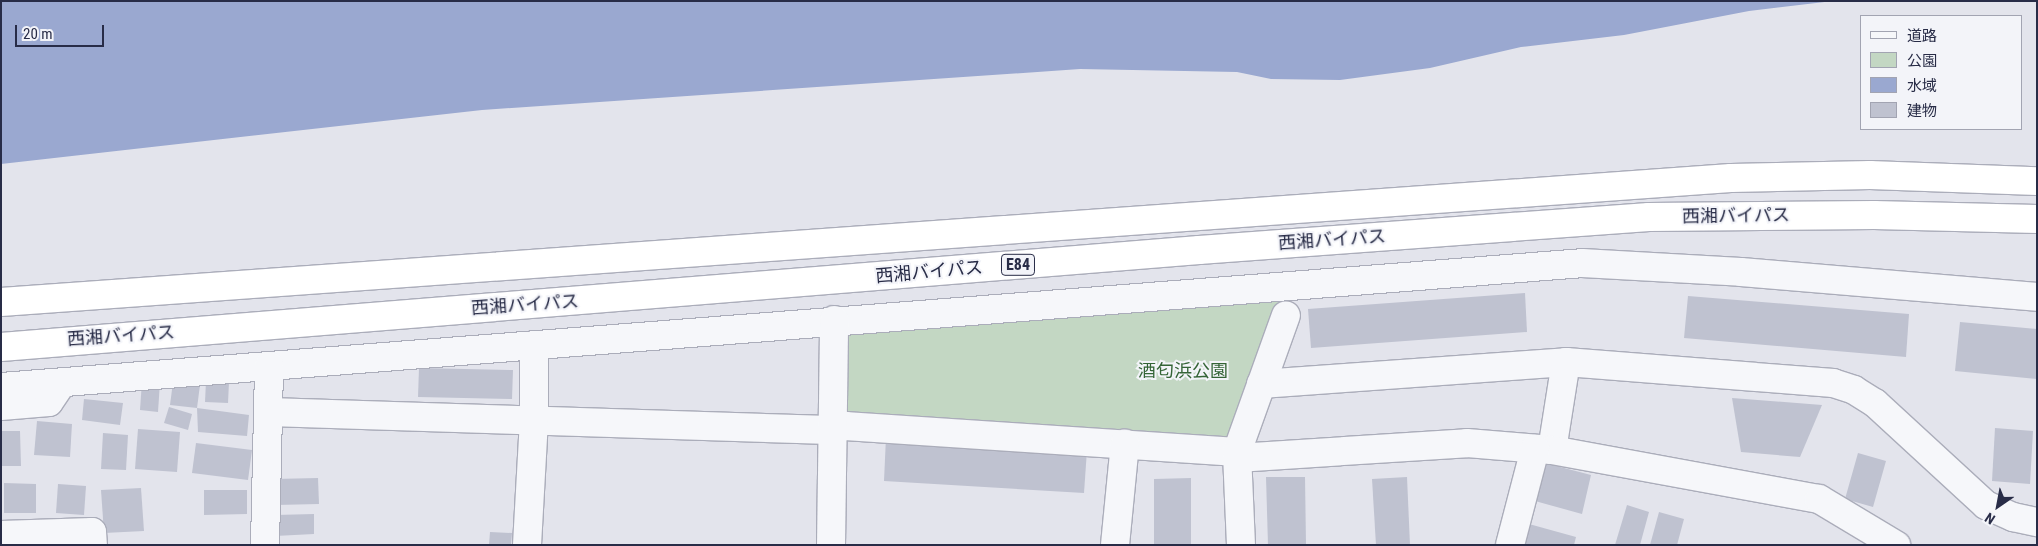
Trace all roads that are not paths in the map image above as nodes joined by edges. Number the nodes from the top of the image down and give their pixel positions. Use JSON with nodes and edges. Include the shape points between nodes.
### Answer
{"nodes":[{"id":1,"x":2037,"y":181,"type":"edge"},
{"id":2,"x":2037,"y":219,"type":"edge"},
{"id":3,"x":2037,"y":297,"type":"edge"},
{"id":4,"x":1,"y":302,"type":"edge"},
{"id":5,"x":1286,"y":315,"type":"dead end"},
{"id":6,"x":834,"y":320,"type":"junction"},
{"id":7,"x":534,"y":345,"type":"junction"},
{"id":8,"x":1,"y":346,"type":"edge"},
{"id":9,"x":1566,"y":362,"type":"junction"},
{"id":10,"x":269,"y":366,"type":"junction"},
{"id":11,"x":62,"y":382,"type":"junction"},
{"id":12,"x":1261,"y":384,"type":"junction"},
{"id":13,"x":1,"y":387,"type":"edge"},
{"id":14,"x":1,"y":406,"type":"edge"},
{"id":15,"x":269,"y":412,"type":"junction"},
{"id":16,"x":534,"y":419,"type":"junction"},
{"id":17,"x":830,"y":430,"type":"junction"},
{"id":18,"x":1125,"y":443,"type":"junction"},
{"id":19,"x":1543,"y":449,"type":"junction"},
{"id":20,"x":1237,"y":455,"type":"junction"},
{"id":21,"x":2037,"y":522,"type":"edge"},
{"id":22,"x":1,"y":535,"type":"edge"},
{"id":23,"x":94,"y":545,"type":"edge"},
{"id":24,"x":265,"y":545,"type":"edge"},
{"id":25,"x":527,"y":545,"type":"edge"},
{"id":26,"x":831,"y":545,"type":"edge"},
{"id":27,"x":1115,"y":545,"type":"edge"},
{"id":28,"x":1241,"y":545,"type":"edge"},
{"id":29,"x":1510,"y":545,"type":"edge"},
{"id":30,"x":1896,"y":545,"type":"edge"}],
"edges":[{"from":1,"to":4,"type":"highway","name":"西湘バイパス","number":"E84","via":[[1870,175],[1731,178]]},
{"from":2,"to":8,"type":"highway","name":"西湘バイパス","number":"E84","via":[[1874,215],[1648,217]]},
{"from":3,"to":6,"type":"street","via":[[1741,272],[1582,263]]},
{"from":5,"to":12,"type":"street"},
{"from":6,"to":7,"type":"street"},
{"from":6,"to":17,"type":"street","via":[[834,419]]},
{"from":7,"to":10,"type":"street"},
{"from":7,"to":16,"type":"street"},
{"from":9,"to":12,"type":"street"},
{"from":9,"to":19,"type":"street"},
{"from":9,"to":21,"type":"street","via":[[1833,384],[1854,390],[1875,403],[1986,505],[2013,517]]},
{"from":10,"to":11,"type":"street"},
{"from":10,"to":15,"type":"street"},
{"from":11,"to":13,"type":"street"},
{"from":11,"to":14,"type":"street","via":[[50,402]]},
{"from":12,"to":20,"type":"street"},
{"from":15,"to":16,"type":"street"},
{"from":15,"to":24,"type":"street"},
{"from":16,"to":17,"type":"street"},
{"from":16,"to":25,"type":"street"},
{"from":17,"to":18,"type":"street","via":[[845,426]]},
{"from":17,"to":26,"type":"street"},
{"from":18,"to":20,"type":"street"},
{"from":18,"to":27,"type":"street"},
{"from":19,"to":20,"type":"street","via":[[1467,444]]},
{"from":19,"to":29,"type":"street"},
{"from":19,"to":30,"type":"street","via":[[1818,499]]},
{"from":20,"to":28,"type":"street"},
{"from":22,"to":23,"type":"street","via":[[92,532]]}]}
